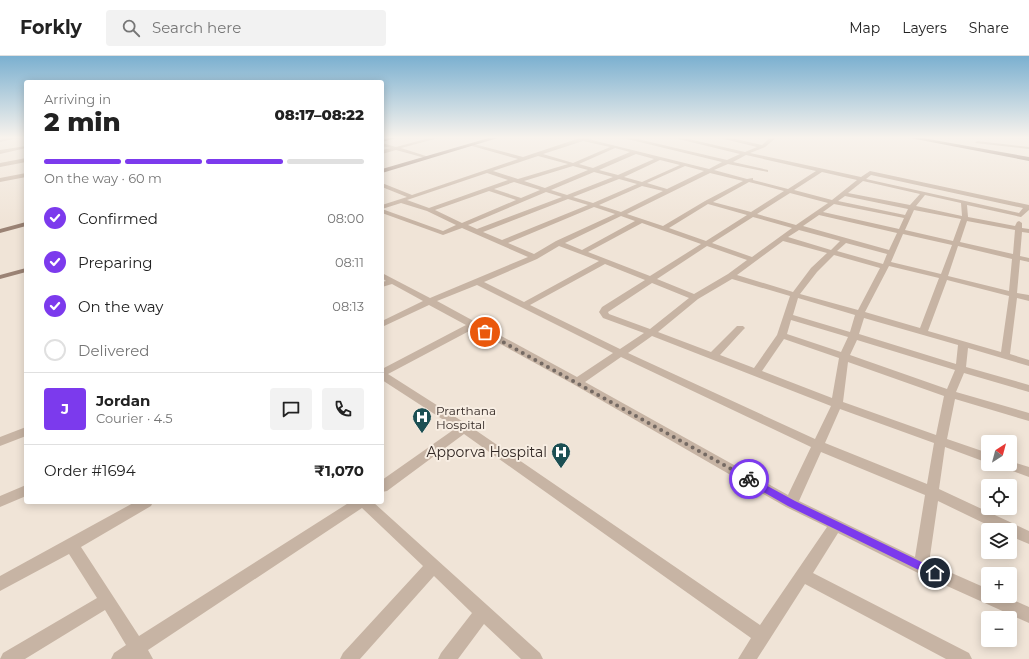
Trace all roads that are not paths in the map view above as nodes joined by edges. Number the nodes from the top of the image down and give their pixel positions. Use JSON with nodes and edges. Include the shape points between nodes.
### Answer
{"nodes":[{"id":1,"x":402,"y":165,"type":"edge"},
{"id":2,"x":504,"y":165,"type":"edge"},
{"id":3,"x":568,"y":165,"type":"edge"},
{"id":4,"x":577,"y":165,"type":"edge"},
{"id":5,"x":607,"y":165,"type":"edge"},
{"id":6,"x":645,"y":165,"type":"edge"},
{"id":7,"x":684,"y":165,"type":"joint"},
{"id":8,"x":722,"y":165,"type":"edge"},
{"id":9,"x":744,"y":165,"type":"edge"},
{"id":10,"x":776,"y":165,"type":"edge"},
{"id":11,"x":797,"y":165,"type":"edge"},
{"id":12,"x":384,"y":170,"type":"edge"},
{"id":13,"x":596,"y":170,"type":"junction"},
{"id":14,"x":766,"y":170,"type":"junction"},
{"id":15,"x":821,"y":170,"type":"junction"},
{"id":16,"x":486,"y":171,"type":"junction"},
{"id":17,"x":709,"y":171,"type":"junction"},
{"id":18,"x":24,"y":175,"type":"edge"},
{"id":19,"x":619,"y":177,"type":"junction"},
{"id":20,"x":863,"y":179,"type":"junction"},
{"id":21,"x":0,"y":180,"type":"edge"},
{"id":22,"x":748,"y":180,"type":"junction"},
{"id":23,"x":517,"y":181,"type":"junction"},
{"id":24,"x":643,"y":184,"type":"junction"},
{"id":25,"x":384,"y":185,"type":"edge"},
{"id":26,"x":489,"y":189,"type":"junction"},
{"id":27,"x":545,"y":190,"type":"junction"},
{"id":28,"x":668,"y":190,"type":"junction"},
{"id":29,"x":789,"y":191,"type":"junction"},
{"id":30,"x":924,"y":193,"type":"junction"},
{"id":31,"x":844,"y":194,"type":"junction"},
{"id":32,"x":568,"y":196,"type":"junction"},
{"id":33,"x":413,"y":197,"type":"junction"},
{"id":34,"x":400,"y":200,"type":"junction"},
{"id":35,"x":521,"y":200,"type":"junction"},
{"id":36,"x":707,"y":202,"type":"junction"},
{"id":37,"x":833,"y":202,"type":"junction"},
{"id":38,"x":964,"y":202,"type":"junction"},
{"id":39,"x":594,"y":204,"type":"junction"},
{"id":40,"x":384,"y":206,"type":"edge"},
{"id":41,"x":912,"y":207,"type":"junction"},
{"id":42,"x":1029,"y":208,"type":"edge"},
{"id":43,"x":429,"y":210,"type":"junction"},
{"id":44,"x":384,"y":212,"type":"edge"},
{"id":45,"x":818,"y":213,"type":"junction"},
{"id":46,"x":621,"y":214,"type":"junction"},
{"id":47,"x":755,"y":214,"type":"junction"},
{"id":48,"x":1021,"y":215,"type":"junction"},
{"id":49,"x":907,"y":217,"type":"junction"},
{"id":50,"x":965,"y":217,"type":"junction"},
{"id":51,"x":641,"y":222,"type":"junction"},
{"id":52,"x":24,"y":225,"type":"edge"},
{"id":53,"x":460,"y":225,"type":"junction"},
{"id":54,"x":799,"y":227,"type":"junction"},
{"id":55,"x":663,"y":229,"type":"junction"},
{"id":56,"x":1017,"y":229,"type":"junction"},
{"id":57,"x":24,"y":230,"type":"edge"},
{"id":58,"x":0,"y":231,"type":"edge"},
{"id":59,"x":1029,"y":231,"type":"edge"},
{"id":60,"x":477,"y":232,"type":"junction"},
{"id":61,"x":900,"y":232,"type":"junction"},
{"id":62,"x":0,"y":236,"type":"edge"},
{"id":63,"x":782,"y":238,"type":"junction"},
{"id":64,"x":845,"y":240,"type":"junction"},
{"id":65,"x":502,"y":243,"type":"junction"},
{"id":66,"x":559,"y":243,"type":"junction"},
{"id":67,"x":708,"y":244,"type":"junction"},
{"id":68,"x":956,"y":244,"type":"junction"},
{"id":69,"x":583,"y":252,"type":"junction"},
{"id":70,"x":832,"y":252,"type":"junction"},
{"id":71,"x":890,"y":253,"type":"junction"},
{"id":72,"x":534,"y":257,"type":"junction"},
{"id":73,"x":1016,"y":257,"type":"junction"},
{"id":74,"x":754,"y":260,"type":"junction"},
{"id":75,"x":1029,"y":260,"type":"edge"},
{"id":76,"x":605,"y":261,"type":"junction"},
{"id":77,"x":886,"y":265,"type":"junction"},
{"id":78,"x":24,"y":271,"type":"edge"},
{"id":79,"x":731,"y":276,"type":"junction"},
{"id":80,"x":0,"y":277,"type":"edge"},
{"id":81,"x":944,"y":277,"type":"junction"},
{"id":82,"x":652,"y":280,"type":"junction"},
{"id":83,"x":477,"y":282,"type":"junction"},
{"id":84,"x":388,"y":283,"type":"edge"},
{"id":85,"x":795,"y":295,"type":"junction"},
{"id":86,"x":1013,"y":295,"type":"junction"},
{"id":87,"x":695,"y":297,"type":"junction"},
{"id":88,"x":1029,"y":298,"type":"edge"},
{"id":89,"x":430,"y":301,"type":"junction"},
{"id":90,"x":524,"y":305,"type":"junction"},
{"id":91,"x":860,"y":314,"type":"junction"},
{"id":92,"x":788,"y":316,"type":"junction"},
{"id":93,"x":384,"y":323,"type":"edge"},
{"id":94,"x":473,"y":325,"type":"junction"},
{"id":95,"x":740,"y":328,"type":"dead end"},
{"id":96,"x":923,"y":332,"type":"junction"},
{"id":97,"x":652,"y":333,"type":"junction"},
{"id":98,"x":782,"y":335,"type":"junction"},
{"id":99,"x":854,"y":335,"type":"junction"},
{"id":100,"x":963,"y":344,"type":"junction"},
{"id":101,"x":620,"y":353,"type":"junction"},
{"id":102,"x":713,"y":356,"type":"junction"},
{"id":103,"x":1005,"y":356,"type":"junction"},
{"id":104,"x":844,"y":357,"type":"junction"},
{"id":105,"x":1029,"y":363,"type":"edge"},
{"id":106,"x":961,"y":367,"type":"junction"},
{"id":107,"x":756,"y":372,"type":"junction"},
{"id":108,"x":384,"y":373,"type":"edge"},
{"id":109,"x":384,"y":375,"type":"edge"},
{"id":110,"x":577,"y":382,"type":"junction"},
{"id":111,"x":1029,"y":389,"type":"edge"},
{"id":112,"x":950,"y":394,"type":"junction"},
{"id":113,"x":837,"y":404,"type":"junction"},
{"id":114,"x":1029,"y":417,"type":"edge"},
{"id":115,"x":464,"y":428,"type":"junction"},
{"id":116,"x":24,"y":432,"type":"edge"},
{"id":117,"x":942,"y":441,"type":"junction"},
{"id":118,"x":0,"y":442,"type":"edge"},
{"id":119,"x":817,"y":445,"type":"junction"},
{"id":120,"x":981,"y":455,"type":"edge"},
{"id":121,"x":1017,"y":468,"type":"edge"},
{"id":122,"x":1029,"y":472,"type":"edge"},
{"id":123,"x":384,"y":486,"type":"edge"},
{"id":124,"x":24,"y":491,"type":"edge"},
{"id":125,"x":932,"y":492,"type":"junction"},
{"id":126,"x":0,"y":502,"type":"edge"},
{"id":127,"x":791,"y":503,"type":"junction"},
{"id":128,"x":143,"y":504,"type":"edge"},
{"id":129,"x":359,"y":504,"type":"edge"},
{"id":130,"x":364,"y":504,"type":"edge"},
{"id":131,"x":836,"y":525,"type":"junction"},
{"id":132,"x":1029,"y":538,"type":"edge"},
{"id":133,"x":72,"y":546,"type":"junction"},
{"id":134,"x":433,"y":566,"type":"junction"},
{"id":135,"x":922,"y":567,"type":"junction"},
{"id":136,"x":803,"y":575,"type":"junction"},
{"id":137,"x":0,"y":584,"type":"edge"},
{"id":138,"x":107,"y":600,"type":"junction"},
{"id":139,"x":483,"y":612,"type":"junction"},
{"id":140,"x":1029,"y":615,"type":"edge"},
{"id":141,"x":762,"y":636,"type":"junction"},
{"id":142,"x":140,"y":653,"type":"edge"},
{"id":143,"x":9,"y":659,"type":"edge"},
{"id":144,"x":120,"y":659,"type":"edge"},
{"id":145,"x":349,"y":659,"type":"edge"},
{"id":146,"x":447,"y":659,"type":"edge"},
{"id":147,"x":534,"y":659,"type":"edge"},
{"id":148,"x":747,"y":659,"type":"edge"},
{"id":149,"x":963,"y":659,"type":"edge"}],
"edges":[{"from":1,"to":12,"type":"street"},
{"from":2,"to":16,"type":"street"},
{"from":3,"to":23,"type":"street"},
{"from":4,"to":13,"type":"street"},
{"from":5,"to":13,"type":"street"},
{"from":6,"to":19,"type":"street"},
{"from":7,"to":17,"type":"street"},
{"from":7,"to":24,"type":"street"},
{"from":8,"to":17,"type":"street"},
{"from":9,"to":14,"type":"street"},
{"from":10,"to":14,"type":"street"},
{"from":11,"to":15,"type":"street"},
{"from":13,"to":19,"type":"street"},
{"from":13,"to":27,"type":"street"},
{"from":14,"to":22,"type":"street"},
{"from":15,"to":20,"type":"street"},
{"from":15,"to":29,"type":"street"},
{"from":16,"to":23,"type":"street"},
{"from":16,"to":33,"type":"street"},
{"from":17,"to":22,"type":"street"},
{"from":17,"to":28,"type":"street"},
{"from":18,"to":21,"type":"street"},
{"from":19,"to":24,"type":"street"},
{"from":19,"to":32,"type":"street"},
{"from":20,"to":30,"type":"street"},
{"from":20,"to":31,"type":"street"},
{"from":20,"to":42,"type":"street","via":[[870,173]]},
{"from":22,"to":29,"type":"street"},
{"from":22,"to":36,"type":"street"},
{"from":23,"to":26,"type":"street"},
{"from":23,"to":27,"type":"street"},
{"from":24,"to":28,"type":"street"},
{"from":24,"to":39,"type":"street"},
{"from":25,"to":33,"type":"street"},
{"from":26,"to":35,"type":"street"},
{"from":26,"to":43,"type":"street"},
{"from":27,"to":32,"type":"street"},
{"from":27,"to":35,"type":"street"},
{"from":28,"to":46,"type":"street"},
{"from":29,"to":37,"type":"street"},
{"from":29,"to":47,"type":"street"},
{"from":30,"to":38,"type":"street"},
{"from":30,"to":41,"type":"street"},
{"from":31,"to":37,"type":"street"},
{"from":31,"to":41,"type":"street"},
{"from":32,"to":39,"type":"street"},
{"from":32,"to":60,"type":"street"},
{"from":33,"to":34,"type":"street"},
{"from":34,"to":40,"type":"street"},
{"from":34,"to":43,"type":"street"},
{"from":35,"to":53,"type":"street"},
{"from":36,"to":47,"type":"street"},
{"from":36,"to":55,"type":"street"},
{"from":37,"to":45,"type":"street"},
{"from":37,"to":49,"type":"street"},
{"from":38,"to":48,"type":"street"},
{"from":38,"to":50,"type":"street"},
{"from":39,"to":46,"type":"street"},
{"from":39,"to":65,"type":"street"},
{"from":41,"to":49,"type":"street"},
{"from":41,"to":50,"type":"street"},
{"from":42,"to":48,"type":"street"},
{"from":43,"to":53,"type":"street"},
{"from":44,"to":53,"type":"street","via":[[443,233]]},
{"from":45,"to":54,"type":"street"},
{"from":45,"to":61,"type":"street"},
{"from":46,"to":51,"type":"street"},
{"from":46,"to":66,"type":"street"},
{"from":47,"to":54,"type":"street"},
{"from":47,"to":67,"type":"street"},
{"from":48,"to":56,"type":"street"},
{"from":49,"to":61,"type":"street"},
{"from":50,"to":56,"type":"street"},
{"from":50,"to":68,"type":"street"},
{"from":51,"to":55,"type":"street"},
{"from":51,"to":69,"type":"street"},
{"from":52,"to":58,"type":"street"},
{"from":53,"to":60,"type":"street"},
{"from":54,"to":63,"type":"street"},
{"from":54,"to":64,"type":"street"},
{"from":55,"to":67,"type":"street"},
{"from":56,"to":59,"type":"street"},
{"from":56,"to":73,"type":"street"},
{"from":57,"to":62,"type":"street"},
{"from":60,"to":65,"type":"street"},
{"from":61,"to":68,"type":"street"},
{"from":61,"to":71,"type":"street"},
{"from":63,"to":70,"type":"street"},
{"from":63,"to":74,"type":"street"},
{"from":64,"to":70,"type":"street"},
{"from":64,"to":71,"type":"street"},
{"from":65,"to":72,"type":"street"},
{"from":66,"to":69,"type":"street"},
{"from":66,"to":72,"type":"street"},
{"from":67,"to":74,"type":"street"},
{"from":67,"to":82,"type":"street"},
{"from":68,"to":73,"type":"street"},
{"from":68,"to":81,"type":"street"},
{"from":69,"to":76,"type":"street"},
{"from":70,"to":77,"type":"street"},
{"from":70,"to":85,"type":"street"},
{"from":71,"to":77,"type":"street"},
{"from":72,"to":83,"type":"street"},
{"from":73,"to":75,"type":"street"},
{"from":73,"to":86,"type":"street"},
{"from":74,"to":79,"type":"street"},
{"from":76,"to":82,"type":"street"},
{"from":76,"to":90,"type":"street"},
{"from":77,"to":81,"type":"street"},
{"from":77,"to":91,"type":"street"},
{"from":78,"to":80,"type":"street"},
{"from":79,"to":85,"type":"street"},
{"from":79,"to":87,"type":"street"},
{"from":81,"to":86,"type":"street"},
{"from":81,"to":96,"type":"street"},
{"from":82,"to":87,"type":"street"},
{"from":82,"to":97,"type":"street","via":[[603,312],[606,316]]},
{"from":83,"to":89,"type":"street"},
{"from":83,"to":90,"type":"street"},
{"from":84,"to":89,"type":"street"},
{"from":85,"to":91,"type":"street"},
{"from":85,"to":92,"type":"street"},
{"from":86,"to":88,"type":"street"},
{"from":86,"to":103,"type":"street"},
{"from":87,"to":97,"type":"street"},
{"from":89,"to":93,"type":"street"},
{"from":89,"to":94,"type":"street"},
{"from":90,"to":101,"type":"street"},
{"from":91,"to":96,"type":"street"},
{"from":91,"to":99,"type":"street"},
{"from":92,"to":98,"type":"street"},
{"from":92,"to":99,"type":"street"},
{"from":94,"to":108,"type":"street"},
{"from":94,"to":110,"type":"street"},
{"from":95,"to":102,"type":"street"},
{"from":96,"to":100,"type":"street"},
{"from":97,"to":101,"type":"street"},
{"from":97,"to":102,"type":"street"},
{"from":98,"to":104,"type":"street"},
{"from":98,"to":107,"type":"street"},
{"from":99,"to":104,"type":"street"},
{"from":99,"to":106,"type":"street"},
{"from":100,"to":103,"type":"street"},
{"from":100,"to":106,"type":"street"},
{"from":101,"to":110,"type":"street"},
{"from":101,"to":119,"type":"street"},
{"from":102,"to":107,"type":"street"},
{"from":103,"to":105,"type":"street"},
{"from":104,"to":112,"type":"street"},
{"from":104,"to":113,"type":"street"},
{"from":106,"to":111,"type":"street"},
{"from":106,"to":112,"type":"street"},
{"from":107,"to":113,"type":"street"},
{"from":109,"to":115,"type":"street"},
{"from":110,"to":127,"type":"street"},
{"from":112,"to":114,"type":"street"},
{"from":112,"to":117,"type":"street"},
{"from":113,"to":117,"type":"street"},
{"from":113,"to":119,"type":"street"},
{"from":115,"to":123,"type":"street"},
{"from":115,"to":141,"type":"street"},
{"from":116,"to":118,"type":"street"},
{"from":117,"to":120,"type":"street"},
{"from":117,"to":125,"type":"street"},
{"from":119,"to":125,"type":"street"},
{"from":119,"to":127,"type":"street"},
{"from":121,"to":122,"type":"street"},
{"from":124,"to":126,"type":"street"},
{"from":125,"to":132,"type":"street"},
{"from":125,"to":135,"type":"street"},
{"from":127,"to":131,"type":"street"},
{"from":128,"to":133,"type":"street"},
{"from":129,"to":142,"type":"street"},
{"from":130,"to":134,"type":"street"},
{"from":131,"to":135,"type":"street"},
{"from":131,"to":136,"type":"street"},
{"from":133,"to":137,"type":"street"},
{"from":133,"to":138,"type":"street"},
{"from":134,"to":139,"type":"street"},
{"from":134,"to":145,"type":"street"},
{"from":135,"to":140,"type":"street"},
{"from":136,"to":141,"type":"street"},
{"from":136,"to":149,"type":"street"},
{"from":138,"to":142,"type":"street"},
{"from":138,"to":143,"type":"street"},
{"from":139,"to":146,"type":"street"},
{"from":139,"to":147,"type":"street"},
{"from":141,"to":148,"type":"street"},
{"from":142,"to":144,"type":"street"}]}
